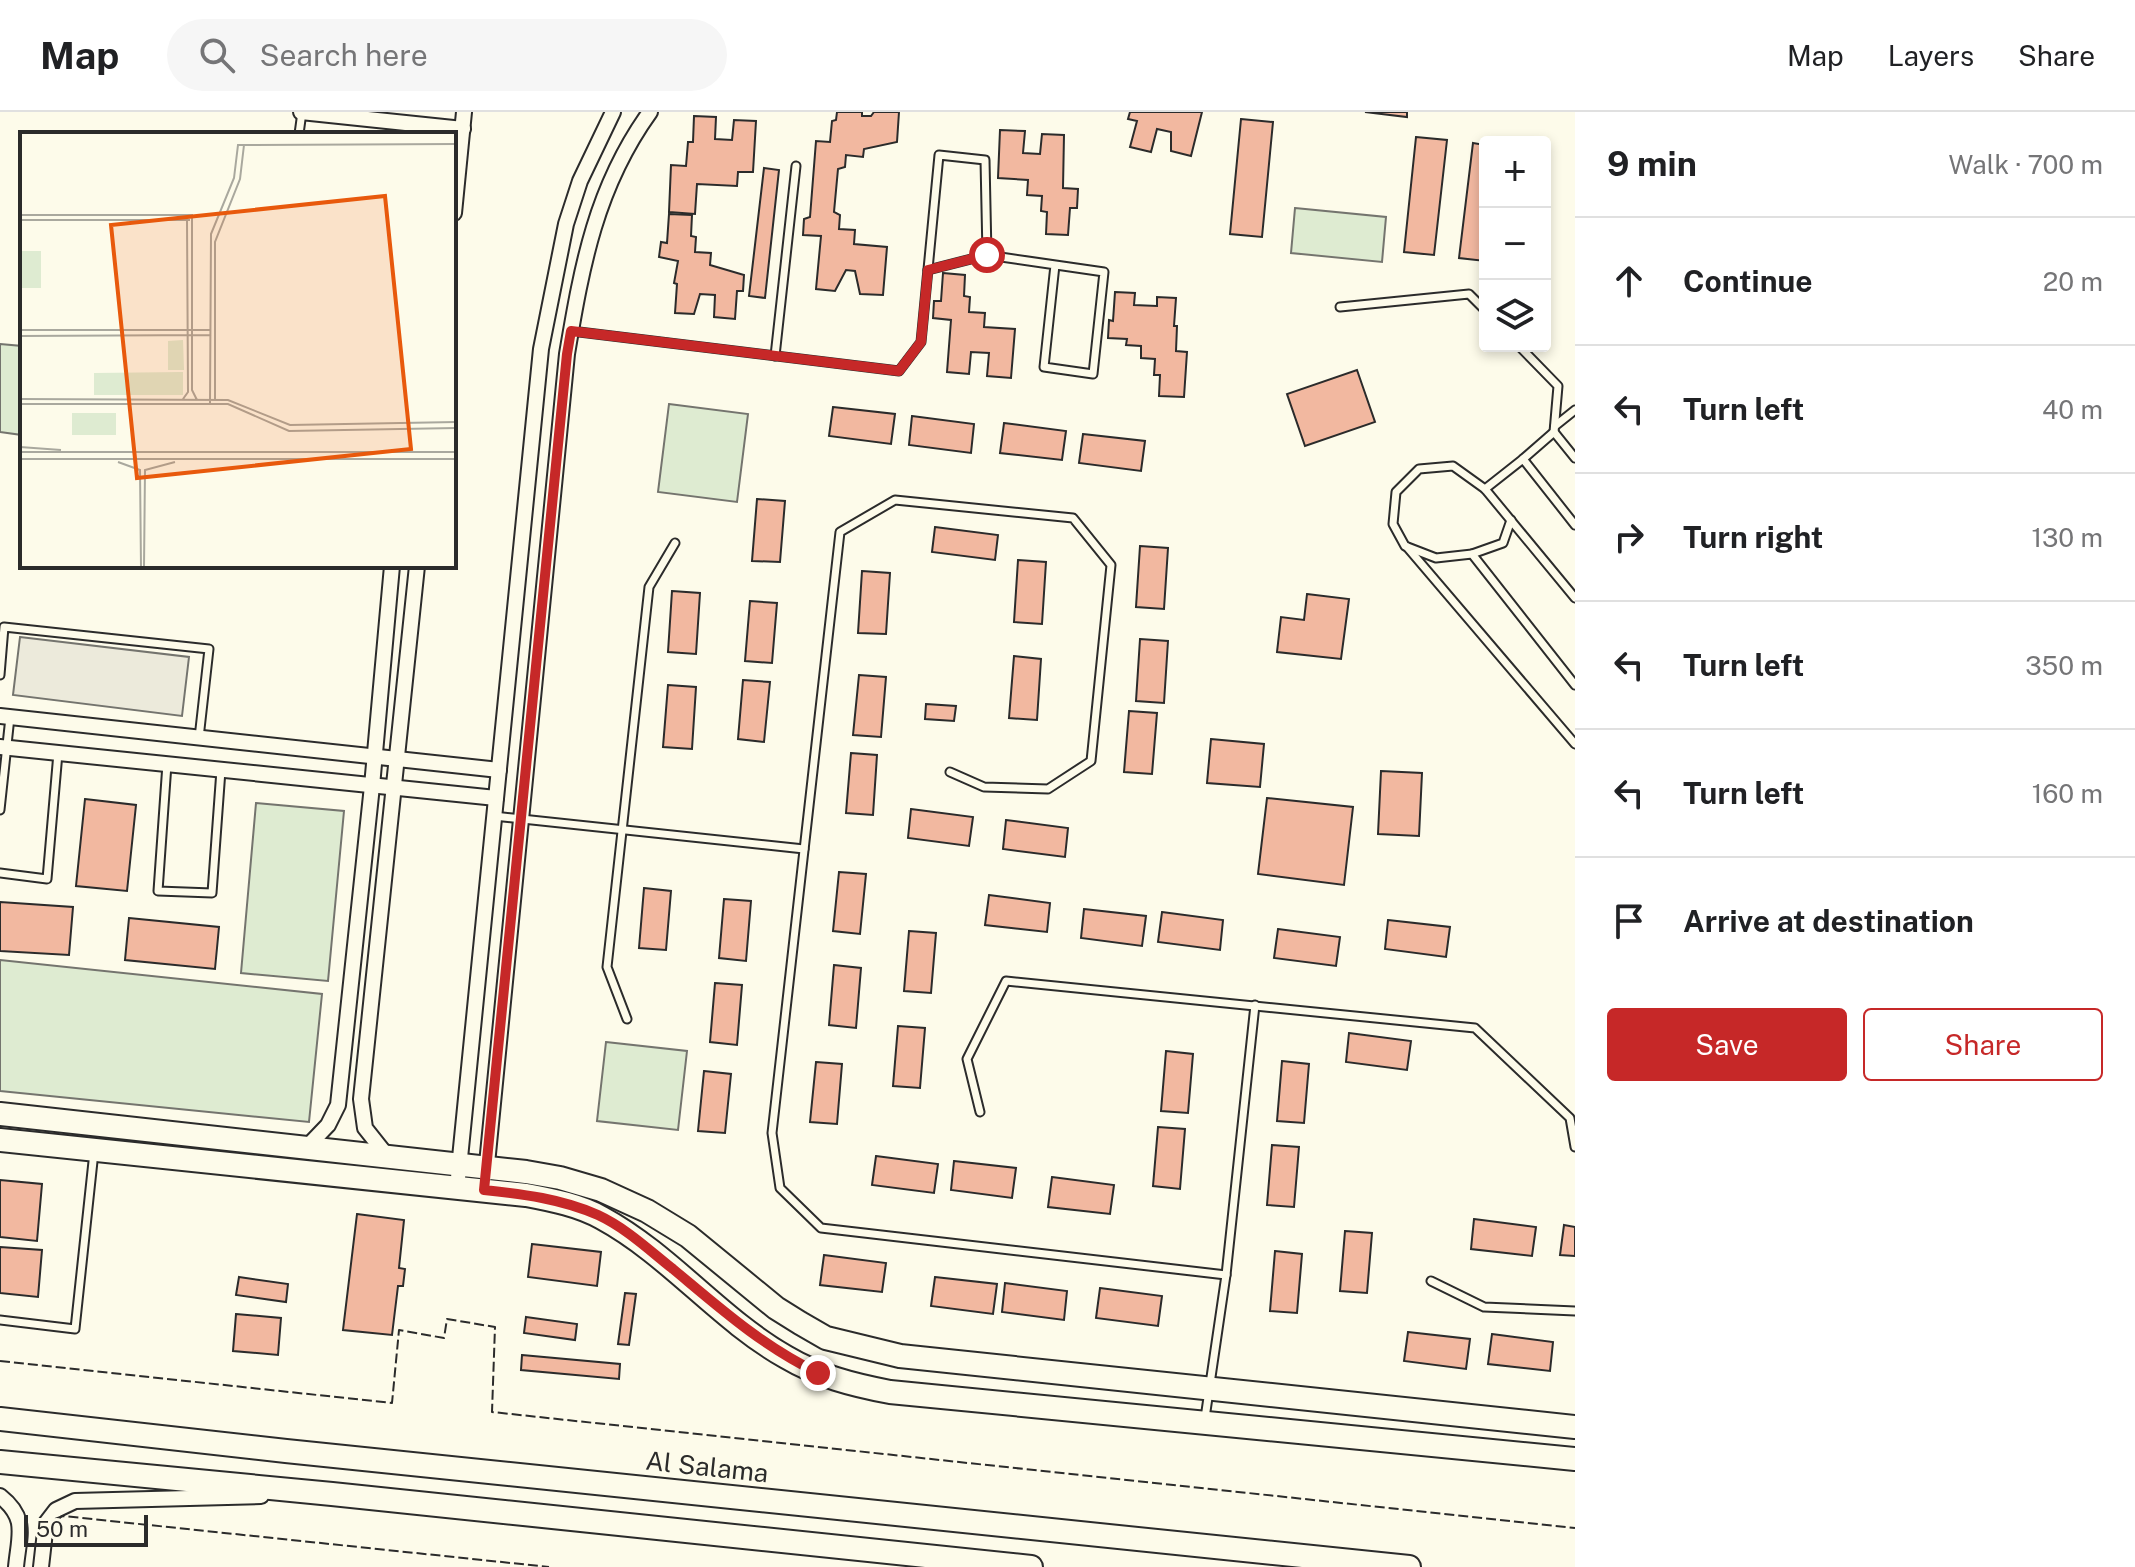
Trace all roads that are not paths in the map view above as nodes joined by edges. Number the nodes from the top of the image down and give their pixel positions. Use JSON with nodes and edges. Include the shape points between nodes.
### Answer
{"nodes":[{"id":1,"x":301,"y":112,"type":"edge"},
{"id":2,"x":464,"y":112,"type":"edge"},
{"id":3,"x":613,"y":112,"type":"edge"},
{"id":4,"x":650,"y":112,"type":"edge"},
{"id":5,"x":463,"y":129,"type":"junction"},
{"id":6,"x":439,"y":130,"type":"edge"},
{"id":7,"x":299,"y":132,"type":"edge"},
{"id":8,"x":796,"y":166,"type":"dead end"},
{"id":9,"x":456,"y":194,"type":"edge"},
{"id":10,"x":987,"y":255,"type":"junction"},
{"id":11,"x":1055,"y":265,"type":"junction"},
{"id":12,"x":928,"y":270,"type":"junction"},
{"id":13,"x":1479,"y":304,"type":"edge"},
{"id":14,"x":1340,"y":307,"type":"dead end"},
{"id":15,"x":571,"y":331,"type":"junction"},
{"id":16,"x":1525,"y":352,"type":"edge"},
{"id":17,"x":775,"y":356,"type":"junction"},
{"id":18,"x":1575,"y":410,"type":"edge"},
{"id":19,"x":1555,"y":429,"type":"junction"},
{"id":20,"x":1575,"y":458,"type":"edge"},
{"id":21,"x":1523,"y":459,"type":"junction"},
{"id":22,"x":1485,"y":489,"type":"junction"},
{"id":23,"x":1511,"y":520,"type":"junction"},
{"id":24,"x":1575,"y":525,"type":"edge"},
{"id":25,"x":675,"y":543,"type":"dead end"},
{"id":26,"x":1405,"y":546,"type":"junction"},
{"id":27,"x":1472,"y":554,"type":"junction"},
{"id":28,"x":392,"y":568,"type":"edge"},
{"id":29,"x":417,"y":568,"type":"edge"},
{"id":30,"x":1575,"y":598,"type":"edge"},
{"id":31,"x":0,"y":675,"type":"edge"},
{"id":32,"x":1575,"y":685,"type":"edge"},
{"id":33,"x":5,"y":717,"type":"edge"},
{"id":34,"x":199,"y":738,"type":"junction"},
{"id":35,"x":1575,"y":744,"type":"edge"},
{"id":36,"x":3,"y":748,"type":"edge"},
{"id":37,"x":58,"y":753,"type":"junction"},
{"id":38,"x":375,"y":757,"type":"junction"},
{"id":39,"x":398,"y":759,"type":"junction"},
{"id":40,"x":167,"y":764,"type":"junction"},
{"id":41,"x":221,"y":770,"type":"junction"},
{"id":42,"x":499,"y":770,"type":"junction"},
{"id":43,"x":950,"y":772,"type":"dead end"},
{"id":44,"x":372,"y":786,"type":"junction"},
{"id":45,"x":394,"y":788,"type":"junction"},
{"id":46,"x":496,"y":798,"type":"junction"},
{"id":47,"x":0,"y":810,"type":"edge"},
{"id":48,"x":494,"y":816,"type":"junction"},
{"id":49,"x":521,"y":819,"type":"junction"},
{"id":50,"x":623,"y":830,"type":"junction"},
{"id":51,"x":804,"y":849,"type":"junction"},
{"id":52,"x":0,"y":873,"type":"edge"},
{"id":53,"x":1255,"y":1005,"type":"junction"},
{"id":54,"x":627,"y":1019,"type":"dead end"},
{"id":55,"x":980,"y":1112,"type":"dead end"},
{"id":56,"x":0,"y":1114,"type":"edge"},
{"id":57,"x":0,"y":1140,"type":"edge"},
{"id":58,"x":1575,"y":1147,"type":"edge"},
{"id":59,"x":306,"y":1148,"type":"junction"},
{"id":60,"x":94,"y":1150,"type":"junction"},
{"id":61,"x":388,"y":1157,"type":"junction"},
{"id":62,"x":460,"y":1164,"type":"junction"},
{"id":63,"x":486,"y":1167,"type":"junction"},
{"id":64,"x":457,"y":1188,"type":"junction"},
{"id":65,"x":484,"y":1190,"type":"junction"},
{"id":66,"x":1226,"y":1275,"type":"junction"},
{"id":67,"x":1431,"y":1281,"type":"dead end"},
{"id":68,"x":1575,"y":1311,"type":"edge"},
{"id":69,"x":0,"y":1320,"type":"edge"},
{"id":70,"x":1210,"y":1389,"type":"junction"},
{"id":71,"x":0,"y":1419,"type":"edge"},
{"id":72,"x":1203,"y":1424,"type":"junction"},
{"id":73,"x":1575,"y":1427,"type":"edge"},
{"id":74,"x":1575,"y":1459,"type":"edge"},
{"id":75,"x":0,"y":1462,"type":"edge"},
{"id":76,"x":332,"y":1494,"type":"junction"},
{"id":77,"x":0,"y":1496,"type":"edge"},
{"id":78,"x":16,"y":1567,"type":"edge"},
{"id":79,"x":41,"y":1567,"type":"edge"},
{"id":80,"x":1031,"y":1567,"type":"edge"},
{"id":81,"x":1409,"y":1567,"type":"edge"}],
"edges":[{"from":1,"to":6,"type":"street"},
{"from":1,"to":7,"type":"lane"},
{"from":2,"to":5,"type":"street"},
{"from":3,"to":42,"type":"street","via":[[566,224],[541,349]]},
{"from":4,"to":15,"type":"street","via":[[606,188],[581,270]]},
{"from":5,"to":6,"type":"street"},
{"from":5,"to":9,"type":"street"},
{"from":8,"to":17,"type":"lane"},
{"from":10,"to":11,"type":"lane"},
{"from":10,"to":12,"type":"lane"},
{"from":10,"to":12,"type":"lane","via":[[985,160],[939,155]]},
{"from":11,"to":11,"type":"lane","via":[[1104,272],[1093,374],[1044,367]]},
{"from":12,"to":17,"type":"lane","via":[[921,342],[899,371]]},
{"from":13,"to":14,"type":"lane","via":[[1469,294]]},
{"from":15,"to":17,"type":"lane"},
{"from":15,"to":49,"type":"street"},
{"from":16,"to":19,"type":"lane","via":[[1558,386]]},
{"from":18,"to":19,"type":"lane"},
{"from":19,"to":20,"type":"lane"},
{"from":19,"to":21,"type":"lane"},
{"from":21,"to":22,"type":"lane"},
{"from":21,"to":24,"type":"lane"},
{"from":22,"to":23,"type":"lane"},
{"from":22,"to":26,"type":"lane","via":[[1453,466],[1419,469],[1396,492],[1393,524]]},
{"from":23,"to":27,"type":"lane","via":[[1503,543]]},
{"from":23,"to":30,"type":"lane"},
{"from":25,"to":50,"type":"lane","via":[[649,587]]},
{"from":26,"to":27,"type":"lane","via":[[1436,558]]},
{"from":26,"to":35,"type":"lane"},
{"from":27,"to":32,"type":"lane"},
{"from":28,"to":38,"type":"street"},
{"from":29,"to":39,"type":"street"},
{"from":31,"to":34,"type":"lane","via":[[4,627],[209,649]]},
{"from":33,"to":34,"type":"street"},
{"from":33,"to":36,"type":"lane"},
{"from":34,"to":38,"type":"street"},
{"from":36,"to":37,"type":"street"},
{"from":36,"to":47,"type":"lane"},
{"from":37,"to":40,"type":"street"},
{"from":37,"to":52,"type":"lane","via":[[47,879]]},
{"from":38,"to":39,"type":"street"},
{"from":38,"to":44,"type":"street"},
{"from":39,"to":42,"type":"street"},
{"from":39,"to":45,"type":"street"},
{"from":40,"to":41,"type":"street"},
{"from":40,"to":41,"type":"lane","via":[[158,891],[212,893]]},
{"from":41,"to":44,"type":"street"},
{"from":42,"to":46,"type":"street"},
{"from":43,"to":51,"type":"lane","via":[[984,787],[1048,789],[1091,761],[1111,565],[1073,518],[895,500],[840,532]]},
{"from":44,"to":45,"type":"street"},
{"from":44,"to":59,"type":"street","via":[[338,1105]]},
{"from":45,"to":46,"type":"street"},
{"from":45,"to":61,"type":"street","via":[[361,1099],[365,1128]]},
{"from":46,"to":48,"type":"street"},
{"from":48,"to":49,"type":"lane"},
{"from":48,"to":62,"type":"street"},
{"from":49,"to":50,"type":"lane"},
{"from":49,"to":63,"type":"street"},
{"from":50,"to":51,"type":"lane"},
{"from":50,"to":54,"type":"lane","via":[[607,967]]},
{"from":51,"to":66,"type":"lane","via":[[772,1133],[780,1188],[821,1228]]},
{"from":53,"to":55,"type":"lane","via":[[1006,981],[967,1059]]},
{"from":53,"to":58,"type":"lane","via":[[1475,1028],[1570,1118]]},
{"from":53,"to":66,"type":"lane"},
{"from":56,"to":59,"type":"street"},
{"from":57,"to":60,"type":"street"},
{"from":59,"to":61,"type":"street"},
{"from":60,"to":64,"type":"street"},
{"from":60,"to":69,"type":"lane","via":[[75,1329]]},
{"from":61,"to":62,"type":"street"},
{"from":62,"to":63,"type":"street"},
{"from":62,"to":64,"type":"street"},
{"from":63,"to":65,"type":"street"},
{"from":63,"to":70,"type":"street","via":[[560,1178],[647,1211],[688,1236],[776,1308],[826,1338],[900,1356]]},
{"from":64,"to":65,"type":"street"},
{"from":65,"to":72,"type":"street","via":[[561,1201],[599,1216],[633,1236],[762,1342],[818,1373],[856,1386]]},
{"from":66,"to":70,"type":"lane"},
{"from":67,"to":68,"type":"lane","via":[[1484,1307]]},
{"from":70,"to":72,"type":"lane"},
{"from":70,"to":73,"type":"street"},
{"from":71,"to":81,"type":"street","name":"Al Salama"},
{"from":72,"to":74,"type":"street"},
{"from":75,"to":76,"type":"street"},
{"from":76,"to":79,"type":"street","via":[[75,1501],[56,1510],[46,1523]]},
{"from":76,"to":80,"type":"street"},
{"from":77,"to":78,"type":"street","via":[[20,1521]]}]}
